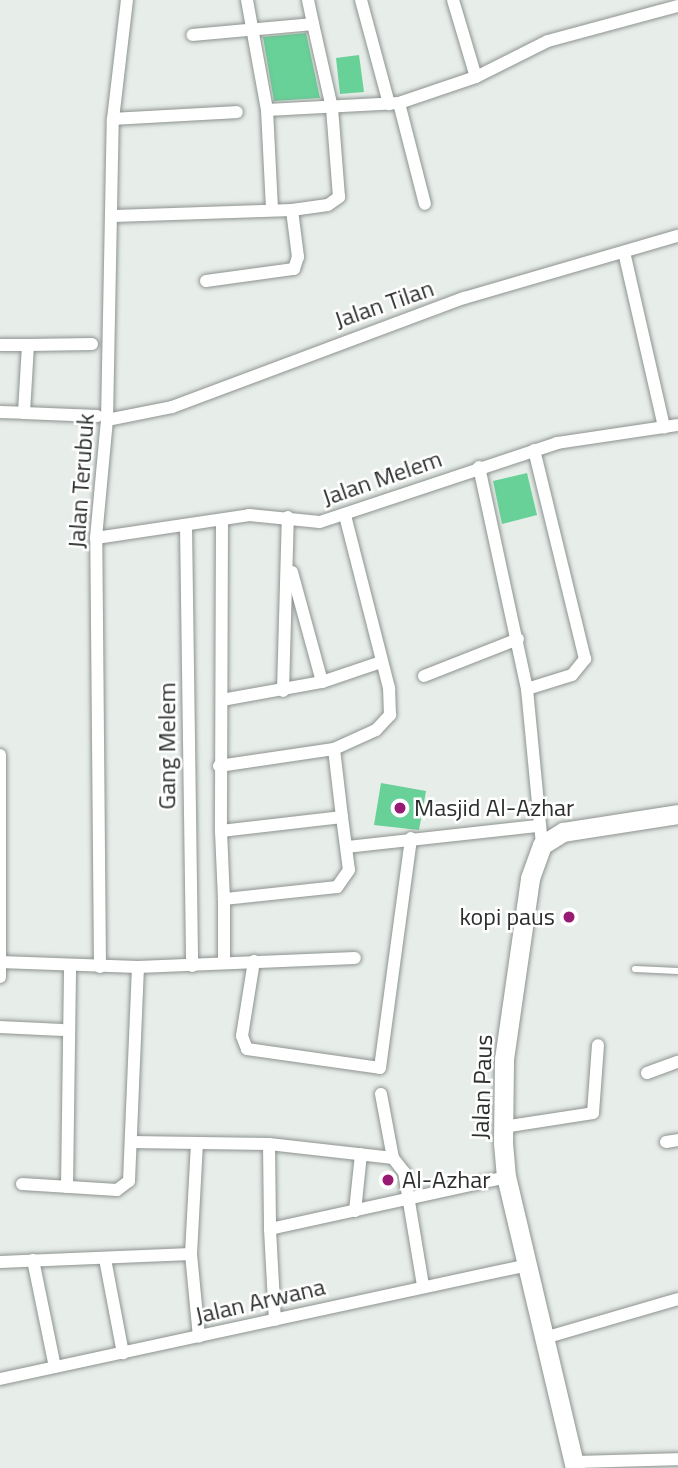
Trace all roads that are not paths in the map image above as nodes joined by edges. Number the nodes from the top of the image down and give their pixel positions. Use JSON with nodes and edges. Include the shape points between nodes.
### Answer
{"nodes":[{"id":1,"x":127,"y":0,"type":"edge"},
{"id":2,"x":247,"y":0,"type":"edge"},
{"id":3,"x":308,"y":0,"type":"edge"},
{"id":4,"x":361,"y":0,"type":"edge"},
{"id":5,"x":453,"y":0,"type":"edge"},
{"id":6,"x":678,"y":6,"type":"edge"},
{"id":7,"x":313,"y":24,"type":"junction"},
{"id":8,"x":251,"y":31,"type":"junction"},
{"id":9,"x":192,"y":36,"type":"dead end"},
{"id":10,"x":475,"y":77,"type":"junction"},
{"id":11,"x":394,"y":103,"type":"junction"},
{"id":12,"x":332,"y":108,"type":"junction"},
{"id":13,"x":267,"y":110,"type":"junction"},
{"id":14,"x":237,"y":113,"type":"dead end"},
{"id":15,"x":113,"y":119,"type":"junction"},
{"id":16,"x":425,"y":204,"type":"dead end"},
{"id":17,"x":292,"y":210,"type":"junction"},
{"id":18,"x":272,"y":211,"type":"junction"},
{"id":19,"x":114,"y":216,"type":"junction"},
{"id":20,"x":678,"y":236,"type":"edge"},
{"id":21,"x":624,"y":252,"type":"junction"},
{"id":22,"x":206,"y":281,"type":"dead end"},
{"id":23,"x":92,"y":344,"type":"dead end"},
{"id":24,"x":0,"y":345,"type":"edge"},
{"id":25,"x":28,"y":345,"type":"junction"},
{"id":26,"x":0,"y":412,"type":"edge"},
{"id":27,"x":24,"y":412,"type":"junction"},
{"id":28,"x":102,"y":418,"type":"junction"},
{"id":29,"x":678,"y":425,"type":"edge"},
{"id":30,"x":664,"y":428,"type":"junction"},
{"id":31,"x":534,"y":450,"type":"junction"},
{"id":32,"x":479,"y":467,"type":"junction"},
{"id":33,"x":345,"y":516,"type":"junction"},
{"id":34,"x":288,"y":517,"type":"junction"},
{"id":35,"x":222,"y":520,"type":"junction"},
{"id":36,"x":186,"y":526,"type":"junction"},
{"id":37,"x":96,"y":538,"type":"junction"},
{"id":38,"x":289,"y":561,"type":"junction"},
{"id":39,"x":518,"y":639,"type":"junction"},
{"id":40,"x":381,"y":662,"type":"junction"},
{"id":41,"x":424,"y":676,"type":"dead end"},
{"id":42,"x":322,"y":682,"type":"junction"},
{"id":43,"x":527,"y":689,"type":"junction"},
{"id":44,"x":283,"y":691,"type":"junction"},
{"id":45,"x":222,"y":700,"type":"junction"},
{"id":46,"x":334,"y":749,"type":"junction"},
{"id":47,"x":0,"y":755,"type":"edge"},
{"id":48,"x":219,"y":766,"type":"junction"},
{"id":49,"x":678,"y":814,"type":"edge"},
{"id":50,"x":342,"y":817,"type":"junction"},
{"id":51,"x":221,"y":831,"type":"junction"},
{"id":52,"x":540,"y":835,"type":"junction"},
{"id":53,"x":411,"y":838,"type":"junction"},
{"id":54,"x":347,"y":847,"type":"junction"},
{"id":55,"x":224,"y":899,"type":"junction"},
{"id":56,"x":355,"y":958,"type":"dead end"},
{"id":57,"x":254,"y":961,"type":"junction"},
{"id":58,"x":0,"y":962,"type":"edge"},
{"id":59,"x":224,"y":962,"type":"junction"},
{"id":60,"x":70,"y":966,"type":"junction"},
{"id":61,"x":192,"y":966,"type":"junction"},
{"id":62,"x":100,"y":967,"type":"junction"},
{"id":63,"x":138,"y":967,"type":"junction"},
{"id":64,"x":635,"y":969,"type":"dead end"},
{"id":65,"x":678,"y":971,"type":"edge"},
{"id":66,"x":0,"y":977,"type":"edge"},
{"id":67,"x":0,"y":1027,"type":"edge"},
{"id":68,"x":62,"y":1030,"type":"dead end"},
{"id":69,"x":598,"y":1045,"type":"dead end"},
{"id":70,"x":678,"y":1062,"type":"edge"},
{"id":71,"x":647,"y":1073,"type":"dead end"},
{"id":72,"x":381,"y":1094,"type":"dead end"},
{"id":73,"x":503,"y":1127,"type":"junction"},
{"id":74,"x":131,"y":1142,"type":"junction"},
{"id":75,"x":197,"y":1143,"type":"junction"},
{"id":76,"x":269,"y":1144,"type":"junction"},
{"id":77,"x":361,"y":1154,"type":"junction"},
{"id":78,"x":393,"y":1158,"type":"junction"},
{"id":79,"x":506,"y":1177,"type":"junction"},
{"id":80,"x":22,"y":1184,"type":"dead end"},
{"id":81,"x":67,"y":1187,"type":"junction"},
{"id":82,"x":406,"y":1199,"type":"junction"},
{"id":83,"x":355,"y":1211,"type":"junction"},
{"id":84,"x":270,"y":1229,"type":"junction"},
{"id":85,"x":191,"y":1254,"type":"junction"},
{"id":86,"x":105,"y":1259,"type":"junction"},
{"id":87,"x":33,"y":1260,"type":"junction"},
{"id":88,"x":0,"y":1262,"type":"edge"},
{"id":89,"x":528,"y":1265,"type":"junction"},
{"id":90,"x":423,"y":1286,"type":"junction"},
{"id":91,"x":678,"y":1299,"type":"edge"},
{"id":92,"x":275,"y":1320,"type":"junction"},
{"id":93,"x":199,"y":1337,"type":"junction"},
{"id":94,"x":544,"y":1338,"type":"junction"},
{"id":95,"x":123,"y":1353,"type":"junction"},
{"id":96,"x":55,"y":1367,"type":"junction"},
{"id":97,"x":0,"y":1379,"type":"edge"},
{"id":98,"x":678,"y":1459,"type":"edge"},
{"id":99,"x":574,"y":1465,"type":"edge"}],
"edges":[{"from":1,"to":15,"type":"street","name":"Jalan Terubuk"},
{"from":2,"to":8,"type":"street"},
{"from":3,"to":7,"type":"street"},
{"from":4,"to":11,"type":"street"},
{"from":5,"to":10,"type":"street"},
{"from":6,"to":10,"type":"street","via":[[548,41]]},
{"from":7,"to":8,"type":"street"},
{"from":7,"to":12,"type":"street"},
{"from":8,"to":9,"type":"street"},
{"from":8,"to":13,"type":"street"},
{"from":10,"to":11,"type":"street"},
{"from":11,"to":12,"type":"street"},
{"from":11,"to":16,"type":"street"},
{"from":12,"to":13,"type":"street"},
{"from":12,"to":17,"type":"street","via":[[339,197],[328,205]]},
{"from":13,"to":18,"type":"street"},
{"from":14,"to":15,"type":"street"},
{"from":15,"to":19,"type":"street","name":"Jalan Terubuk"},
{"from":17,"to":18,"type":"street"},
{"from":17,"to":22,"type":"street","via":[[298,257],[294,269]]},
{"from":18,"to":19,"type":"street"},
{"from":19,"to":28,"type":"street","name":"Jalan Terubuk"},
{"from":20,"to":21,"type":"street","name":"Jalan Tilan"},
{"from":21,"to":28,"type":"street","name":"Jalan Tilan","via":[[452,303],[172,407]]},
{"from":21,"to":30,"type":"street"},
{"from":23,"to":25,"type":"street"},
{"from":24,"to":25,"type":"street"},
{"from":25,"to":27,"type":"street"},
{"from":26,"to":27,"type":"street","name":"Jalan Tilan"},
{"from":27,"to":28,"type":"street","name":"Jalan Tilan"},
{"from":28,"to":37,"type":"street","name":"Jalan Terubuk"},
{"from":29,"to":30,"type":"street","name":"Jalan Melem"},
{"from":30,"to":31,"type":"street","name":"Jalan Melem"},
{"from":31,"to":32,"type":"street","name":"Jalan Melem"},
{"from":31,"to":43,"type":"street","via":[[584,659],[572,675]]},
{"from":32,"to":33,"type":"street","name":"Jalan Melem"},
{"from":32,"to":39,"type":"street"},
{"from":33,"to":34,"type":"street","name":"Jalan Melem","via":[[310,522]]},
{"from":33,"to":40,"type":"street"},
{"from":34,"to":35,"type":"street","name":"Jalan Melem"},
{"from":34,"to":38,"type":"street"},
{"from":35,"to":36,"type":"street","name":"Jalan Melem"},
{"from":35,"to":45,"type":"street"},
{"from":36,"to":37,"type":"street","name":"Jalan Melem"},
{"from":36,"to":61,"type":"street","name":"Gang Melem"},
{"from":37,"to":62,"type":"street","name":"Jalan Terubuk"},
{"from":38,"to":42,"type":"street"},
{"from":38,"to":44,"type":"street"},
{"from":39,"to":41,"type":"street"},
{"from":39,"to":43,"type":"street"},
{"from":40,"to":42,"type":"street"},
{"from":40,"to":46,"type":"street","via":[[390,715],[376,730]]},
{"from":42,"to":44,"type":"street"},
{"from":43,"to":52,"type":"street"},
{"from":44,"to":45,"type":"street"},
{"from":45,"to":48,"type":"street"},
{"from":46,"to":48,"type":"street"},
{"from":46,"to":50,"type":"street"},
{"from":47,"to":58,"type":"street"},
{"from":48,"to":51,"type":"street"},
{"from":49,"to":52,"type":"main road"},
{"from":50,"to":51,"type":"street"},
{"from":50,"to":54,"type":"street"},
{"from":51,"to":55,"type":"street"},
{"from":52,"to":53,"type":"street"},
{"from":52,"to":73,"type":"main road","name":"Jalan Paus","via":[[504,1059]]},
{"from":53,"to":54,"type":"street"},
{"from":53,"to":57,"type":"street","via":[[380,1069],[248,1051],[243,1036]]},
{"from":54,"to":55,"type":"street","via":[[349,874],[342,886]]},
{"from":55,"to":59,"type":"street"},
{"from":56,"to":57,"type":"street"},
{"from":57,"to":59,"type":"street"},
{"from":58,"to":60,"type":"street"},
{"from":58,"to":66,"type":"street"},
{"from":59,"to":61,"type":"street"},
{"from":60,"to":62,"type":"street"},
{"from":60,"to":81,"type":"street"},
{"from":61,"to":63,"type":"street"},
{"from":62,"to":63,"type":"street"},
{"from":63,"to":74,"type":"street"},
{"from":64,"to":65,"type":"lane"},
{"from":67,"to":68,"type":"street"},
{"from":69,"to":73,"type":"street","via":[[593,1113]]},
{"from":70,"to":71,"type":"street"},
{"from":72,"to":78,"type":"street"},
{"from":73,"to":79,"type":"main road","name":"Jalan Paus"},
{"from":74,"to":75,"type":"street"},
{"from":74,"to":81,"type":"street","via":[[125,1186]]},
{"from":75,"to":76,"type":"street"},
{"from":75,"to":85,"type":"street"},
{"from":76,"to":77,"type":"street"},
{"from":76,"to":84,"type":"street"},
{"from":77,"to":78,"type":"street"},
{"from":77,"to":83,"type":"street"},
{"from":78,"to":82,"type":"street","via":[[404,1172]]},
{"from":79,"to":82,"type":"street"},
{"from":79,"to":89,"type":"main road","name":"Jalan Paus"},
{"from":80,"to":81,"type":"street"},
{"from":82,"to":83,"type":"street"},
{"from":82,"to":90,"type":"street"},
{"from":83,"to":84,"type":"street"},
{"from":84,"to":92,"type":"street"},
{"from":85,"to":86,"type":"street"},
{"from":85,"to":93,"type":"street"},
{"from":86,"to":87,"type":"street"},
{"from":86,"to":95,"type":"street"},
{"from":87,"to":88,"type":"street"},
{"from":87,"to":96,"type":"street"},
{"from":89,"to":90,"type":"street","name":"Jalan Arwana"},
{"from":89,"to":94,"type":"main road","name":"Jalan Paus"},
{"from":90,"to":92,"type":"street","name":"Jalan Arwana"},
{"from":91,"to":94,"type":"street"},
{"from":92,"to":93,"type":"street","name":"Jalan Arwana"},
{"from":93,"to":95,"type":"street","name":"Jalan Arwana"},
{"from":94,"to":99,"type":"main road","name":"Jalan Paus"},
{"from":95,"to":96,"type":"street","name":"Jalan Arwana"},
{"from":96,"to":97,"type":"street","name":"Jalan Arwana"},
{"from":98,"to":99,"type":"street"}]}
